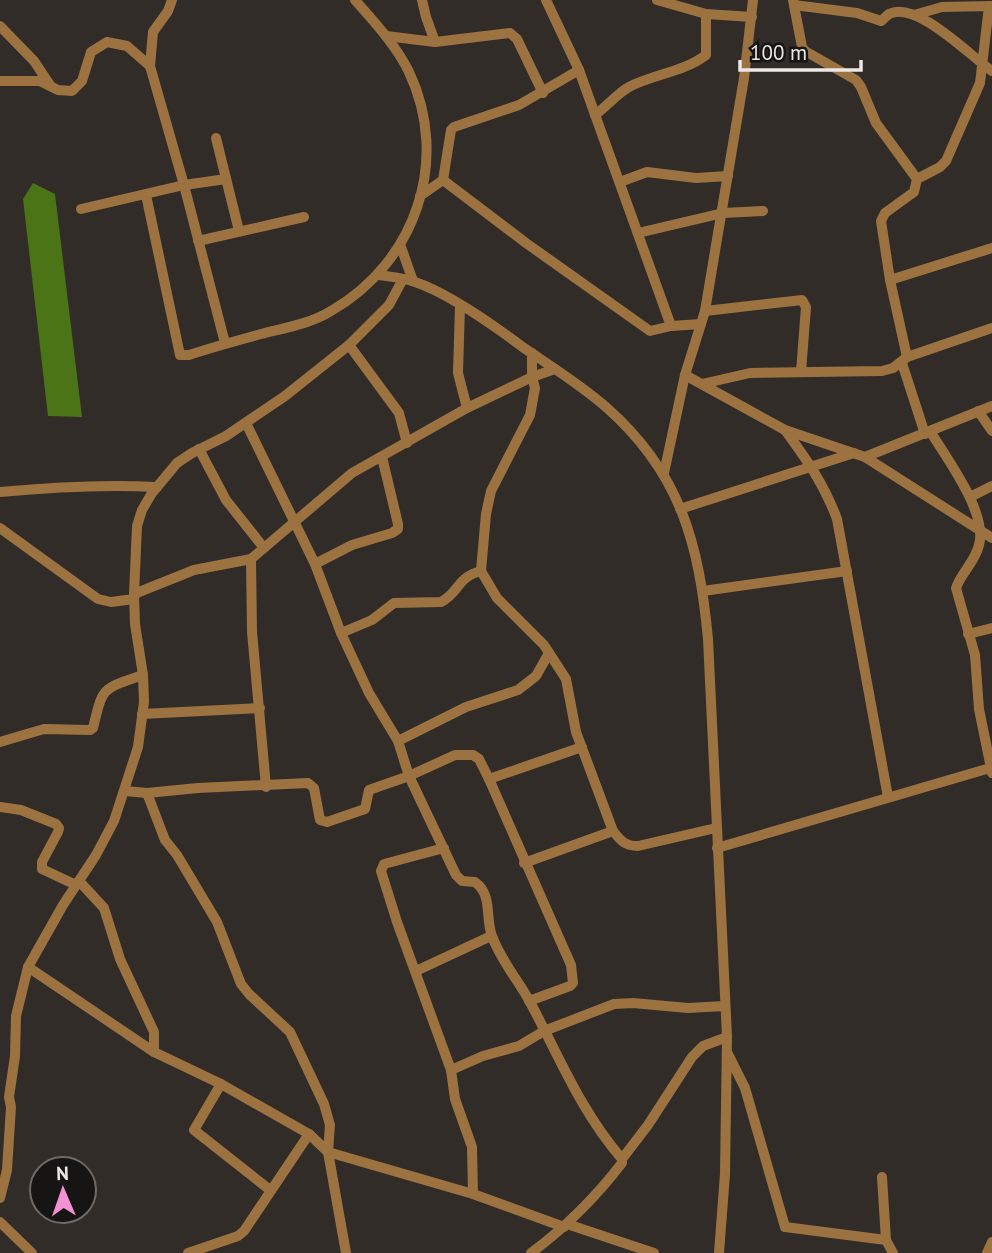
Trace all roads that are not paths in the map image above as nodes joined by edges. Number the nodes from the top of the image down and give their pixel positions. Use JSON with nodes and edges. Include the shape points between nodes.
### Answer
{"nodes":[{"id":1,"x":172,"y":0,"type":"edge"},
{"id":2,"x":355,"y":0,"type":"edge"},
{"id":3,"x":422,"y":0,"type":"edge"},
{"id":4,"x":546,"y":0,"type":"edge"},
{"id":5,"x":657,"y":0,"type":"edge"},
{"id":6,"x":753,"y":0,"type":"edge"},
{"id":7,"x":793,"y":2,"type":"edge"},
{"id":8,"x":975,"y":3,"type":"edge"},
{"id":9,"x":991,"y":6,"type":"edge"},
{"id":10,"x":706,"y":14,"type":"junction"},
{"id":11,"x":914,"y":15,"type":"junction"},
{"id":12,"x":752,"y":17,"type":"junction"},
{"id":13,"x":0,"y":26,"type":"edge"},
{"id":14,"x":386,"y":36,"type":"junction"},
{"id":15,"x":436,"y":42,"type":"junction"},
{"id":16,"x":150,"y":66,"type":"junction"},
{"id":17,"x":988,"y":68,"type":"edge"},
{"id":18,"x":579,"y":70,"type":"junction"},
{"id":19,"x":0,"y":81,"type":"edge"},
{"id":20,"x":52,"y":87,"type":"junction"},
{"id":21,"x":543,"y":93,"type":"junction"},
{"id":22,"x":595,"y":115,"type":"junction"},
{"id":23,"x":216,"y":138,"type":"dead end"},
{"id":24,"x":728,"y":176,"type":"junction"},
{"id":25,"x":226,"y":178,"type":"junction"},
{"id":26,"x":917,"y":179,"type":"junction"},
{"id":27,"x":443,"y":180,"type":"junction"},
{"id":28,"x":620,"y":182,"type":"junction"},
{"id":29,"x":184,"y":185,"type":"junction"},
{"id":30,"x":146,"y":195,"type":"junction"},
{"id":31,"x":421,"y":196,"type":"junction"},
{"id":32,"x":81,"y":209,"type":"dead end"},
{"id":33,"x":763,"y":211,"type":"dead end"},
{"id":34,"x":723,"y":213,"type":"junction"},
{"id":35,"x":304,"y":217,"type":"dead end"},
{"id":36,"x":239,"y":231,"type":"junction"},
{"id":37,"x":638,"y":233,"type":"junction"},
{"id":38,"x":198,"y":241,"type":"junction"},
{"id":39,"x":401,"y":247,"type":"junction"},
{"id":40,"x":992,"y":248,"type":"edge"},
{"id":41,"x":379,"y":275,"type":"junction"},
{"id":42,"x":408,"y":280,"type":"junction"},
{"id":43,"x":890,"y":280,"type":"junction"},
{"id":44,"x":460,"y":306,"type":"junction"},
{"id":45,"x":705,"y":311,"type":"junction"},
{"id":46,"x":701,"y":324,"type":"junction"},
{"id":47,"x":671,"y":326,"type":"junction"},
{"id":48,"x":992,"y":328,"type":"edge"},
{"id":49,"x":225,"y":343,"type":"junction"},
{"id":50,"x":349,"y":345,"type":"junction"},
{"id":51,"x":531,"y":353,"type":"junction"},
{"id":52,"x":904,"y":360,"type":"junction"},
{"id":53,"x":555,"y":369,"type":"junction"},
{"id":54,"x":801,"y":372,"type":"junction"},
{"id":55,"x":685,"y":374,"type":"junction"},
{"id":56,"x":532,"y":377,"type":"junction"},
{"id":57,"x":702,"y":384,"type":"junction"},
{"id":58,"x":992,"y":406,"type":"edge"},
{"id":59,"x":467,"y":408,"type":"junction"},
{"id":60,"x":978,"y":411,"type":"junction"},
{"id":61,"x":246,"y":423,"type":"junction"},
{"id":62,"x":785,"y":430,"type":"junction"},
{"id":63,"x":992,"y":431,"type":"edge"},
{"id":64,"x":928,"y":433,"type":"junction"},
{"id":65,"x":407,"y":443,"type":"junction"},
{"id":66,"x":199,"y":449,"type":"junction"},
{"id":67,"x":854,"y":453,"type":"junction"},
{"id":68,"x":382,"y":457,"type":"junction"},
{"id":69,"x":865,"y":457,"type":"junction"},
{"id":70,"x":813,"y":467,"type":"junction"},
{"id":71,"x":664,"y":473,"type":"junction"},
{"id":72,"x":992,"y":486,"type":"edge"},
{"id":73,"x":157,"y":487,"type":"junction"},
{"id":74,"x":0,"y":492,"type":"edge"},
{"id":75,"x":970,"y":497,"type":"junction"},
{"id":76,"x":680,"y":509,"type":"junction"},
{"id":77,"x":295,"y":522,"type":"junction"},
{"id":78,"x":0,"y":528,"type":"edge"},
{"id":79,"x":987,"y":535,"type":"edge"},
{"id":80,"x":264,"y":548,"type":"junction"},
{"id":81,"x":251,"y":559,"type":"junction"},
{"id":82,"x":315,"y":564,"type":"junction"},
{"id":83,"x":481,"y":571,"type":"junction"},
{"id":84,"x":847,"y":572,"type":"junction"},
{"id":85,"x":703,"y":591,"type":"junction"},
{"id":86,"x":134,"y":596,"type":"junction"},
{"id":87,"x":992,"y":628,"type":"edge"},
{"id":88,"x":341,"y":633,"type":"junction"},
{"id":89,"x":968,"y":634,"type":"junction"},
{"id":90,"x":549,"y":653,"type":"junction"},
{"id":91,"x":143,"y":675,"type":"junction"},
{"id":92,"x":260,"y":708,"type":"junction"},
{"id":93,"x":142,"y":714,"type":"junction"},
{"id":94,"x":398,"y":741,"type":"junction"},
{"id":95,"x":0,"y":742,"type":"edge"},
{"id":96,"x":582,"y":747,"type":"junction"},
{"id":97,"x":990,"y":763,"type":"edge"},
{"id":98,"x":409,"y":776,"type":"junction"},
{"id":99,"x":489,"y":779,"type":"junction"},
{"id":100,"x":266,"y":787,"type":"junction"},
{"id":101,"x":125,"y":791,"type":"junction"},
{"id":102,"x":148,"y":793,"type":"junction"},
{"id":103,"x":888,"y":797,"type":"junction"},
{"id":104,"x":0,"y":807,"type":"edge"},
{"id":105,"x":716,"y":828,"type":"junction"},
{"id":106,"x":613,"y":831,"type":"junction"},
{"id":107,"x":444,"y":848,"type":"junction"},
{"id":108,"x":717,"y":848,"type":"junction"},
{"id":109,"x":524,"y":863,"type":"junction"},
{"id":110,"x":77,"y":883,"type":"junction"},
{"id":111,"x":491,"y":936,"type":"junction"},
{"id":112,"x":28,"y":967,"type":"junction"},
{"id":113,"x":416,"y":971,"type":"junction"},
{"id":114,"x":529,"y":1000,"type":"junction"},
{"id":115,"x":725,"y":1006,"type":"junction"},
{"id":116,"x":544,"y":1031,"type":"junction"},
{"id":117,"x":727,"y":1037,"type":"junction"},
{"id":118,"x":154,"y":1052,"type":"junction"},
{"id":119,"x":727,"y":1052,"type":"junction"},
{"id":120,"x":451,"y":1070,"type":"junction"},
{"id":121,"x":221,"y":1084,"type":"junction"},
{"id":122,"x":6,"y":1107,"type":"edge"},
{"id":123,"x":309,"y":1134,"type":"junction"},
{"id":124,"x":328,"y":1152,"type":"junction"},
{"id":125,"x":622,"y":1159,"type":"junction"},
{"id":126,"x":882,"y":1177,"type":"dead end"},
{"id":127,"x":270,"y":1190,"type":"junction"},
{"id":128,"x":472,"y":1194,"type":"junction"},
{"id":129,"x":0,"y":1198,"type":"edge"},
{"id":130,"x":0,"y":1222,"type":"edge"},
{"id":131,"x":566,"y":1225,"type":"junction"},
{"id":132,"x":886,"y":1240,"type":"junction"},
{"id":133,"x":992,"y":1242,"type":"edge"},
{"id":134,"x":32,"y":1253,"type":"edge"},
{"id":135,"x":188,"y":1253,"type":"edge"},
{"id":136,"x":346,"y":1253,"type":"edge"},
{"id":137,"x":531,"y":1253,"type":"edge"},
{"id":138,"x":654,"y":1253,"type":"edge"},
{"id":139,"x":719,"y":1253,"type":"edge"},
{"id":140,"x":893,"y":1253,"type":"edge"},
{"id":141,"x":987,"y":1253,"type":"edge"}],
"edges":[{"from":1,"to":16,"type":"street","via":[[153,32]]},
{"from":2,"to":14,"type":"street"},
{"from":3,"to":15,"type":"street"},
{"from":4,"to":18,"type":"street"},
{"from":5,"to":10,"type":"street"},
{"from":6,"to":12,"type":"street"},
{"from":7,"to":11,"type":"street","via":[[881,21],[895,13]]},
{"from":7,"to":26,"type":"street","via":[[802,47],[856,80],[876,123]]},
{"from":8,"to":9,"type":"street"},
{"from":8,"to":11,"type":"street"},
{"from":9,"to":17,"type":"street"},
{"from":10,"to":12,"type":"street"},
{"from":10,"to":22,"type":"street","via":[[706,55],[626,88]]},
{"from":11,"to":17,"type":"street","via":[[941,30]]},
{"from":12,"to":24,"type":"street"},
{"from":13,"to":20,"type":"street"},
{"from":14,"to":15,"type":"street"},
{"from":14,"to":31,"type":"street","via":[[409,72],[422,107],[427,161]]},
{"from":15,"to":21,"type":"street","via":[[510,33]]},
{"from":16,"to":20,"type":"street","via":[[127,46],[107,42],[91,52],[79,87],[65,92]]},
{"from":16,"to":29,"type":"street"},
{"from":17,"to":26,"type":"street","via":[[952,151],[940,167]]},
{"from":18,"to":21,"type":"street"},
{"from":18,"to":22,"type":"street"},
{"from":19,"to":20,"type":"street","via":[[40,81]]},
{"from":21,"to":27,"type":"street","via":[[454,127]]},
{"from":22,"to":28,"type":"street"},
{"from":23,"to":25,"type":"street"},
{"from":24,"to":28,"type":"street","via":[[696,178],[647,172]]},
{"from":24,"to":34,"type":"street"},
{"from":25,"to":29,"type":"street"},
{"from":25,"to":36,"type":"street"},
{"from":26,"to":43,"type":"street","via":[[914,192],[884,213],[881,221]]},
{"from":27,"to":31,"type":"street"},
{"from":27,"to":47,"type":"street","via":[[650,331]]},
{"from":28,"to":37,"type":"street"},
{"from":29,"to":30,"type":"street"},
{"from":29,"to":38,"type":"street"},
{"from":30,"to":32,"type":"street"},
{"from":30,"to":49,"type":"street","via":[[180,355]]},
{"from":31,"to":39,"type":"street"},
{"from":33,"to":34,"type":"street"},
{"from":34,"to":37,"type":"street"},
{"from":34,"to":45,"type":"street"},
{"from":35,"to":36,"type":"street"},
{"from":36,"to":38,"type":"street"},
{"from":37,"to":47,"type":"street"},
{"from":38,"to":49,"type":"street"},
{"from":39,"to":41,"type":"street"},
{"from":39,"to":42,"type":"street"},
{"from":40,"to":43,"type":"street"},
{"from":41,"to":42,"type":"street"},
{"from":41,"to":49,"type":"street","via":[[350,300],[310,321]]},
{"from":42,"to":44,"type":"street"},
{"from":42,"to":50,"type":"street"},
{"from":43,"to":52,"type":"street"},
{"from":44,"to":51,"type":"street"},
{"from":44,"to":59,"type":"street","via":[[458,373]]},
{"from":45,"to":46,"type":"street"},
{"from":45,"to":54,"type":"street","via":[[802,300],[806,307]]},
{"from":46,"to":47,"type":"street"},
{"from":46,"to":55,"type":"street"},
{"from":48,"to":52,"type":"street"},
{"from":50,"to":61,"type":"street"},
{"from":50,"to":65,"type":"street","via":[[399,413]]},
{"from":51,"to":53,"type":"street"},
{"from":51,"to":56,"type":"street"},
{"from":52,"to":54,"type":"street","via":[[882,371]]},
{"from":52,"to":64,"type":"street"},
{"from":53,"to":56,"type":"street"},
{"from":53,"to":71,"type":"street","via":[[617,417]]},
{"from":54,"to":57,"type":"street","via":[[750,373]]},
{"from":55,"to":57,"type":"street"},
{"from":55,"to":71,"type":"street"},
{"from":56,"to":59,"type":"street"},
{"from":56,"to":83,"type":"street","via":[[536,388],[530,415],[491,491]]},
{"from":57,"to":62,"type":"street"},
{"from":58,"to":60,"type":"street"},
{"from":59,"to":65,"type":"street"},
{"from":60,"to":63,"type":"street"},
{"from":60,"to":64,"type":"street"},
{"from":61,"to":66,"type":"street"},
{"from":61,"to":77,"type":"street"},
{"from":62,"to":67,"type":"street"},
{"from":62,"to":70,"type":"street"},
{"from":64,"to":69,"type":"street"},
{"from":64,"to":75,"type":"street"},
{"from":65,"to":68,"type":"street"},
{"from":66,"to":73,"type":"street","via":[[177,463]]},
{"from":66,"to":80,"type":"street","via":[[226,500]]},
{"from":67,"to":69,"type":"street"},
{"from":67,"to":70,"type":"street"},
{"from":68,"to":77,"type":"street","via":[[341,481]]},
{"from":68,"to":82,"type":"street","via":[[398,529]]},
{"from":69,"to":79,"type":"street"},
{"from":70,"to":76,"type":"street"},
{"from":70,"to":84,"type":"street","via":[[837,519]]},
{"from":71,"to":76,"type":"street"},
{"from":72,"to":75,"type":"street"},
{"from":73,"to":74,"type":"street","via":[[47,487]]},
{"from":73,"to":86,"type":"street","via":[[137,526]]},
{"from":75,"to":79,"type":"street"},
{"from":76,"to":85,"type":"street","via":[[693,540]]},
{"from":77,"to":80,"type":"street"},
{"from":77,"to":82,"type":"street"},
{"from":78,"to":86,"type":"street","via":[[98,599],[111,602]]},
{"from":79,"to":89,"type":"street","via":[[956,589]]},
{"from":80,"to":81,"type":"street"},
{"from":81,"to":86,"type":"street","via":[[194,570]]},
{"from":81,"to":92,"type":"street"},
{"from":82,"to":88,"type":"street"},
{"from":83,"to":88,"type":"street","via":[[464,578],[441,602],[394,603],[372,620]]},
{"from":83,"to":90,"type":"street","via":[[497,598]]},
{"from":84,"to":85,"type":"street"},
{"from":84,"to":103,"type":"street"},
{"from":85,"to":105,"type":"street"},
{"from":86,"to":91,"type":"street"},
{"from":87,"to":89,"type":"street"},
{"from":88,"to":94,"type":"street"},
{"from":89,"to":97,"type":"street","via":[[975,654],[979,709]]},
{"from":90,"to":94,"type":"street","via":[[536,676],[518,690],[466,707]]},
{"from":90,"to":96,"type":"street","via":[[565,679]]},
{"from":91,"to":93,"type":"street"},
{"from":91,"to":95,"type":"street","via":[[109,687],[98,701],[90,730],[44,729]]},
{"from":92,"to":93,"type":"street"},
{"from":92,"to":100,"type":"street"},
{"from":93,"to":101,"type":"street"},
{"from":94,"to":98,"type":"street"},
{"from":96,"to":99,"type":"street"},
{"from":96,"to":106,"type":"street"},
{"from":97,"to":103,"type":"street"},
{"from":98,"to":99,"type":"street","via":[[462,754],[479,759]]},
{"from":98,"to":100,"type":"street","via":[[369,790],[365,809],[327,821],[320,820],[312,785]]},
{"from":98,"to":107,"type":"street"},
{"from":99,"to":109,"type":"street"},
{"from":100,"to":102,"type":"street"},
{"from":101,"to":102,"type":"street"},
{"from":101,"to":110,"type":"street","via":[[108,833]]},
{"from":102,"to":124,"type":"street","via":[[165,840],[217,922],[241,984],[296,1042],[330,1125]]},
{"from":103,"to":108,"type":"street"},
{"from":104,"to":110,"type":"street","via":[[56,824],[58,832],[42,869]]},
{"from":105,"to":106,"type":"street","via":[[638,846],[622,842]]},
{"from":105,"to":108,"type":"street"},
{"from":106,"to":109,"type":"street"},
{"from":107,"to":111,"type":"street","via":[[459,878],[475,882],[486,893]]},
{"from":107,"to":113,"type":"street","via":[[381,866]]},
{"from":108,"to":115,"type":"street"},
{"from":109,"to":114,"type":"street","via":[[570,965],[573,983]]},
{"from":110,"to":112,"type":"street"},
{"from":110,"to":118,"type":"street","via":[[104,908],[120,958],[154,1032]]},
{"from":111,"to":113,"type":"street"},
{"from":111,"to":114,"type":"street"},
{"from":112,"to":118,"type":"street"},
{"from":112,"to":122,"type":"street","via":[[16,1016]]},
{"from":113,"to":120,"type":"street"},
{"from":114,"to":116,"type":"street"},
{"from":115,"to":116,"type":"street","via":[[614,1004]]},
{"from":115,"to":117,"type":"street"},
{"from":116,"to":120,"type":"street"},
{"from":116,"to":125,"type":"street","via":[[581,1103]]},
{"from":117,"to":119,"type":"street"},
{"from":117,"to":125,"type":"street","via":[[703,1046],[692,1057]]},
{"from":118,"to":121,"type":"street"},
{"from":119,"to":132,"type":"street","via":[[749,1100],[785,1227]]},
{"from":119,"to":139,"type":"street"},
{"from":120,"to":128,"type":"street","via":[[455,1099],[472,1147]]},
{"from":121,"to":123,"type":"street"},
{"from":121,"to":127,"type":"street","via":[[194,1130]]},
{"from":122,"to":129,"type":"street","via":[[7,1170]]},
{"from":123,"to":124,"type":"street"},
{"from":123,"to":127,"type":"street"},
{"from":124,"to":128,"type":"street"},
{"from":124,"to":136,"type":"street"},
{"from":125,"to":131,"type":"street","via":[[595,1197]]},
{"from":126,"to":132,"type":"street"},
{"from":127,"to":135,"type":"street","via":[[238,1236]]},
{"from":128,"to":131,"type":"street"},
{"from":130,"to":134,"type":"street"},
{"from":131,"to":137,"type":"street"},
{"from":131,"to":138,"type":"street"},
{"from":132,"to":140,"type":"street"},
{"from":133,"to":141,"type":"street"}]}
